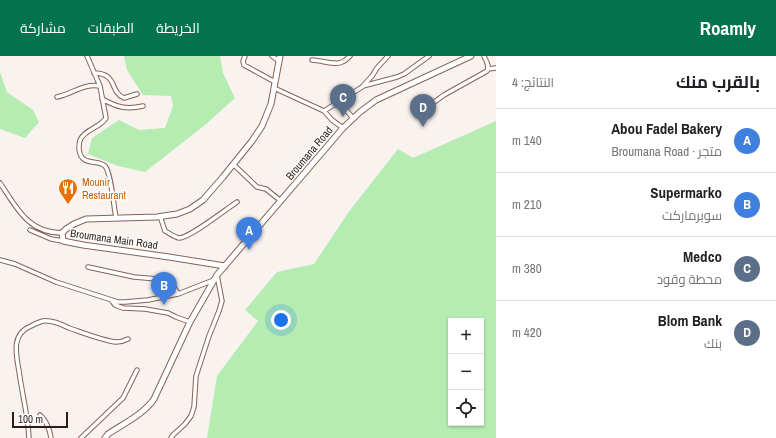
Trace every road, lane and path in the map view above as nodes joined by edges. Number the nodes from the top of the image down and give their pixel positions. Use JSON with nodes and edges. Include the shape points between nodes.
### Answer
{"nodes":[{"id":1,"x":87,"y":56,"type":"edge"},
{"id":2,"x":245,"y":56,"type":"edge"},
{"id":3,"x":272,"y":56,"type":"edge"},
{"id":4,"x":350,"y":56,"type":"edge"},
{"id":5,"x":388,"y":56,"type":"edge"},
{"id":6,"x":428,"y":56,"type":"edge"},
{"id":7,"x":470,"y":56,"type":"edge"},
{"id":8,"x":484,"y":56,"type":"edge"},
{"id":9,"x":280,"y":58,"type":"edge"},
{"id":10,"x":312,"y":60,"type":"dead end"},
{"id":11,"x":496,"y":68,"type":"edge"},
{"id":12,"x":488,"y":70,"type":"junction"},
{"id":13,"x":94,"y":73,"type":"junction"},
{"id":14,"x":275,"y":85,"type":"junction"},
{"id":15,"x":100,"y":86,"type":"junction"},
{"id":16,"x":362,"y":86,"type":"junction"},
{"id":17,"x":137,"y":94,"type":"dead end"},
{"id":18,"x":57,"y":97,"type":"dead end"},
{"id":19,"x":102,"y":99,"type":"junction"},
{"id":20,"x":339,"y":102,"type":"junction"},
{"id":21,"x":143,"y":106,"type":"dead end"},
{"id":22,"x":324,"y":111,"type":"junction"},
{"id":23,"x":421,"y":117,"type":"dead end"},
{"id":24,"x":353,"y":118,"type":"junction"},
{"id":25,"x":343,"y":128,"type":"junction"},
{"id":26,"x":233,"y":164,"type":"junction"},
{"id":27,"x":0,"y":183,"type":"edge"},
{"id":28,"x":281,"y":201,"type":"junction"},
{"id":29,"x":237,"y":202,"type":"dead end"},
{"id":30,"x":160,"y":216,"type":"junction"},
{"id":31,"x":116,"y":218,"type":"junction"},
{"id":32,"x":30,"y":230,"type":"dead end"},
{"id":33,"x":62,"y":233,"type":"junction"},
{"id":34,"x":63,"y":241,"type":"junction"},
{"id":35,"x":0,"y":260,"type":"edge"},
{"id":36,"x":225,"y":266,"type":"junction"},
{"id":37,"x":88,"y":267,"type":"dead end"},
{"id":38,"x":217,"y":275,"type":"junction"},
{"id":39,"x":214,"y":280,"type":"junction"},
{"id":40,"x":178,"y":294,"type":"junction"},
{"id":41,"x":112,"y":301,"type":"junction"},
{"id":42,"x":190,"y":322,"type":"junction"},
{"id":43,"x":128,"y":339,"type":"dead end"},
{"id":44,"x":137,"y":370,"type":"dead end"},
{"id":45,"x":40,"y":415,"type":"dead end"},
{"id":46,"x":29,"y":438,"type":"edge"},
{"id":47,"x":52,"y":438,"type":"edge"},
{"id":48,"x":80,"y":438,"type":"edge"},
{"id":49,"x":105,"y":438,"type":"edge"},
{"id":50,"x":171,"y":438,"type":"edge"}],
"edges":[{"from":1,"to":13,"type":"street"},
{"from":2,"to":14,"type":"street","via":[[244,65]]},
{"from":3,"to":9,"type":"street"},
{"from":4,"to":10,"type":"street","via":[[339,64]]},
{"from":5,"to":16,"type":"street"},
{"from":6,"to":16,"type":"street","via":[[398,77]]},
{"from":7,"to":24,"type":"main road","name":"Broumana Road","via":[[376,100]]},
{"from":8,"to":12,"type":"street"},
{"from":9,"to":14,"type":"main road","name":"Broumana Main Road"},
{"from":11,"to":12,"type":"street"},
{"from":12,"to":23,"type":"street","via":[[444,95]]},
{"from":13,"to":15,"type":"street"},
{"from":13,"to":17,"type":"street","via":[[107,76],[117,93],[124,98]]},
{"from":14,"to":22,"type":"street"},
{"from":14,"to":26,"type":"main road","name":"Broumana Main Road","via":[[262,126]]},
{"from":15,"to":18,"type":"street","via":[[92,84]]},
{"from":15,"to":19,"type":"street"},
{"from":16,"to":20,"type":"street"},
{"from":19,"to":21,"type":"street","via":[[126,108]]},
{"from":19,"to":31,"type":"street","via":[[105,120],[85,134],[79,146],[84,159],[105,166],[108,170]]},
{"from":20,"to":22,"type":"street"},
{"from":20,"to":24,"type":"street"},
{"from":22,"to":25,"type":"street"},
{"from":24,"to":25,"type":"main road","name":"Broumana Road"},
{"from":25,"to":28,"type":"main road","name":"Broumana Road"},
{"from":26,"to":28,"type":"street","via":[[257,187],[266,189]]},
{"from":26,"to":30,"type":"main road","name":"Broumana Main Road","via":[[203,200],[177,214]]},
{"from":27,"to":33,"type":"street","via":[[21,214],[34,226],[47,232]]},
{"from":28,"to":36,"type":"main road","name":"Broumana Road"},
{"from":29,"to":30,"type":"street","via":[[184,237],[178,238],[165,231]]},
{"from":30,"to":31,"type":"main road","name":"Broumana Main Road"},
{"from":31,"to":33,"type":"main road","name":"Broumana Main Road","via":[[86,219]]},
{"from":32,"to":34,"type":"street"},
{"from":33,"to":34,"type":"main road","name":"Broumana Main Road"},
{"from":34,"to":36,"type":"main road","name":"Broumana Main Road"},
{"from":35,"to":41,"type":"street"},
{"from":36,"to":38,"type":"main road"},
{"from":37,"to":40,"type":"street","via":[[134,277],[169,280]]},
{"from":38,"to":39,"type":"main road"},
{"from":38,"to":50,"type":"street","via":[[222,301],[196,376],[194,408],[185,424]]},
{"from":39,"to":40,"type":"street"},
{"from":39,"to":42,"type":"main road"},
{"from":40,"to":41,"type":"street","via":[[134,302]]},
{"from":41,"to":42,"type":"street","via":[[123,308],[168,313]]},
{"from":42,"to":49,"type":"main road","via":[[150,405]]},
{"from":43,"to":46,"type":"street","via":[[111,341],[58,323],[42,321],[22,331],[16,343],[16,351]]},
{"from":44,"to":48,"type":"street","via":[[123,398]]},
{"from":45,"to":47,"type":"street"}]}
